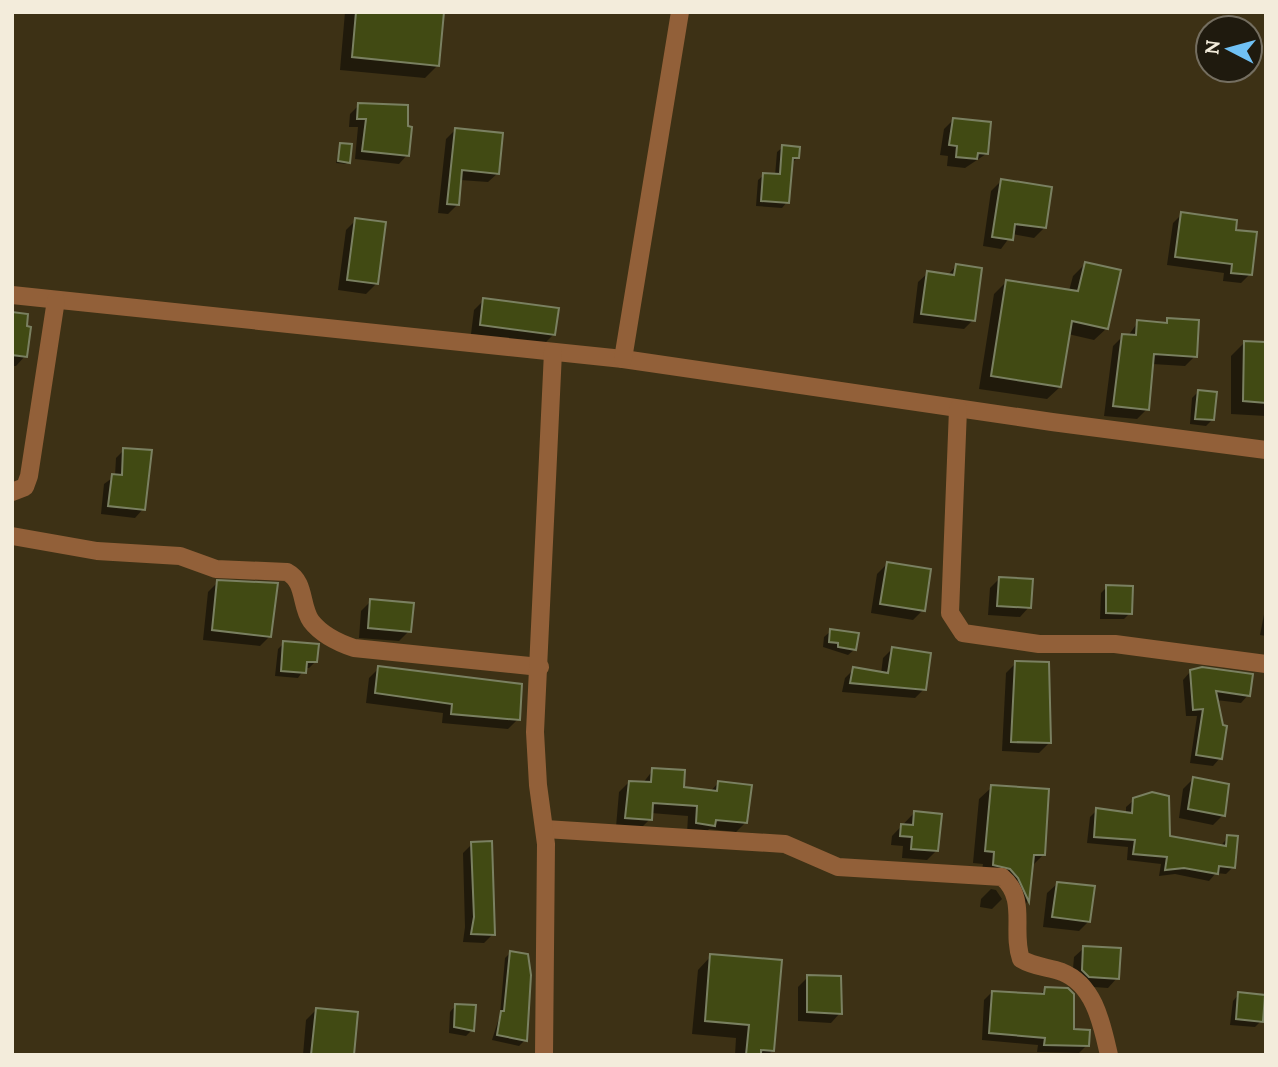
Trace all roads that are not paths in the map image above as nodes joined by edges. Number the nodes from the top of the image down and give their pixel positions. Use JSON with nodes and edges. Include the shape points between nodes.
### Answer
{"nodes":[{"id":1,"x":680,"y":12,"type":"edge"},
{"id":2,"x":12,"y":295,"type":"edge"},
{"id":3,"x":56,"y":300,"type":"junction"},
{"id":4,"x":553,"y":352,"type":"junction"},
{"id":5,"x":623,"y":359,"type":"junction"},
{"id":6,"x":958,"y":409,"type":"junction"},
{"id":7,"x":1266,"y":450,"type":"edge"},
{"id":8,"x":12,"y":492,"type":"edge"},
{"id":9,"x":12,"y":537,"type":"edge"},
{"id":10,"x":1266,"y":664,"type":"edge"},
{"id":11,"x":540,"y":667,"type":"junction"},
{"id":12,"x":545,"y":829,"type":"junction"},
{"id":13,"x":544,"y":1055,"type":"edge"},
{"id":14,"x":1109,"y":1055,"type":"edge"}],
"edges":[{"from":1,"to":5,"type":"street"},
{"from":2,"to":3,"type":"street"},
{"from":3,"to":4,"type":"street"},
{"from":3,"to":8,"type":"street","via":[[29,476],[25,487]]},
{"from":4,"to":5,"type":"street"},
{"from":4,"to":11,"type":"street"},
{"from":5,"to":6,"type":"street"},
{"from":6,"to":7,"type":"street"},
{"from":6,"to":10,"type":"street","via":[[950,613],[963,633],[1038,645],[1115,644]]},
{"from":9,"to":11,"type":"street","via":[[97,551],[180,556],[216,569],[287,572],[297,578],[312,623],[343,644]]},
{"from":11,"to":12,"type":"street","via":[[536,732]]},
{"from":12,"to":13,"type":"street"},
{"from":12,"to":14,"type":"street","via":[[785,844],[838,867],[1002,877],[1018,897],[1021,959],[1067,974],[1084,989],[1095,1006]]}]}
